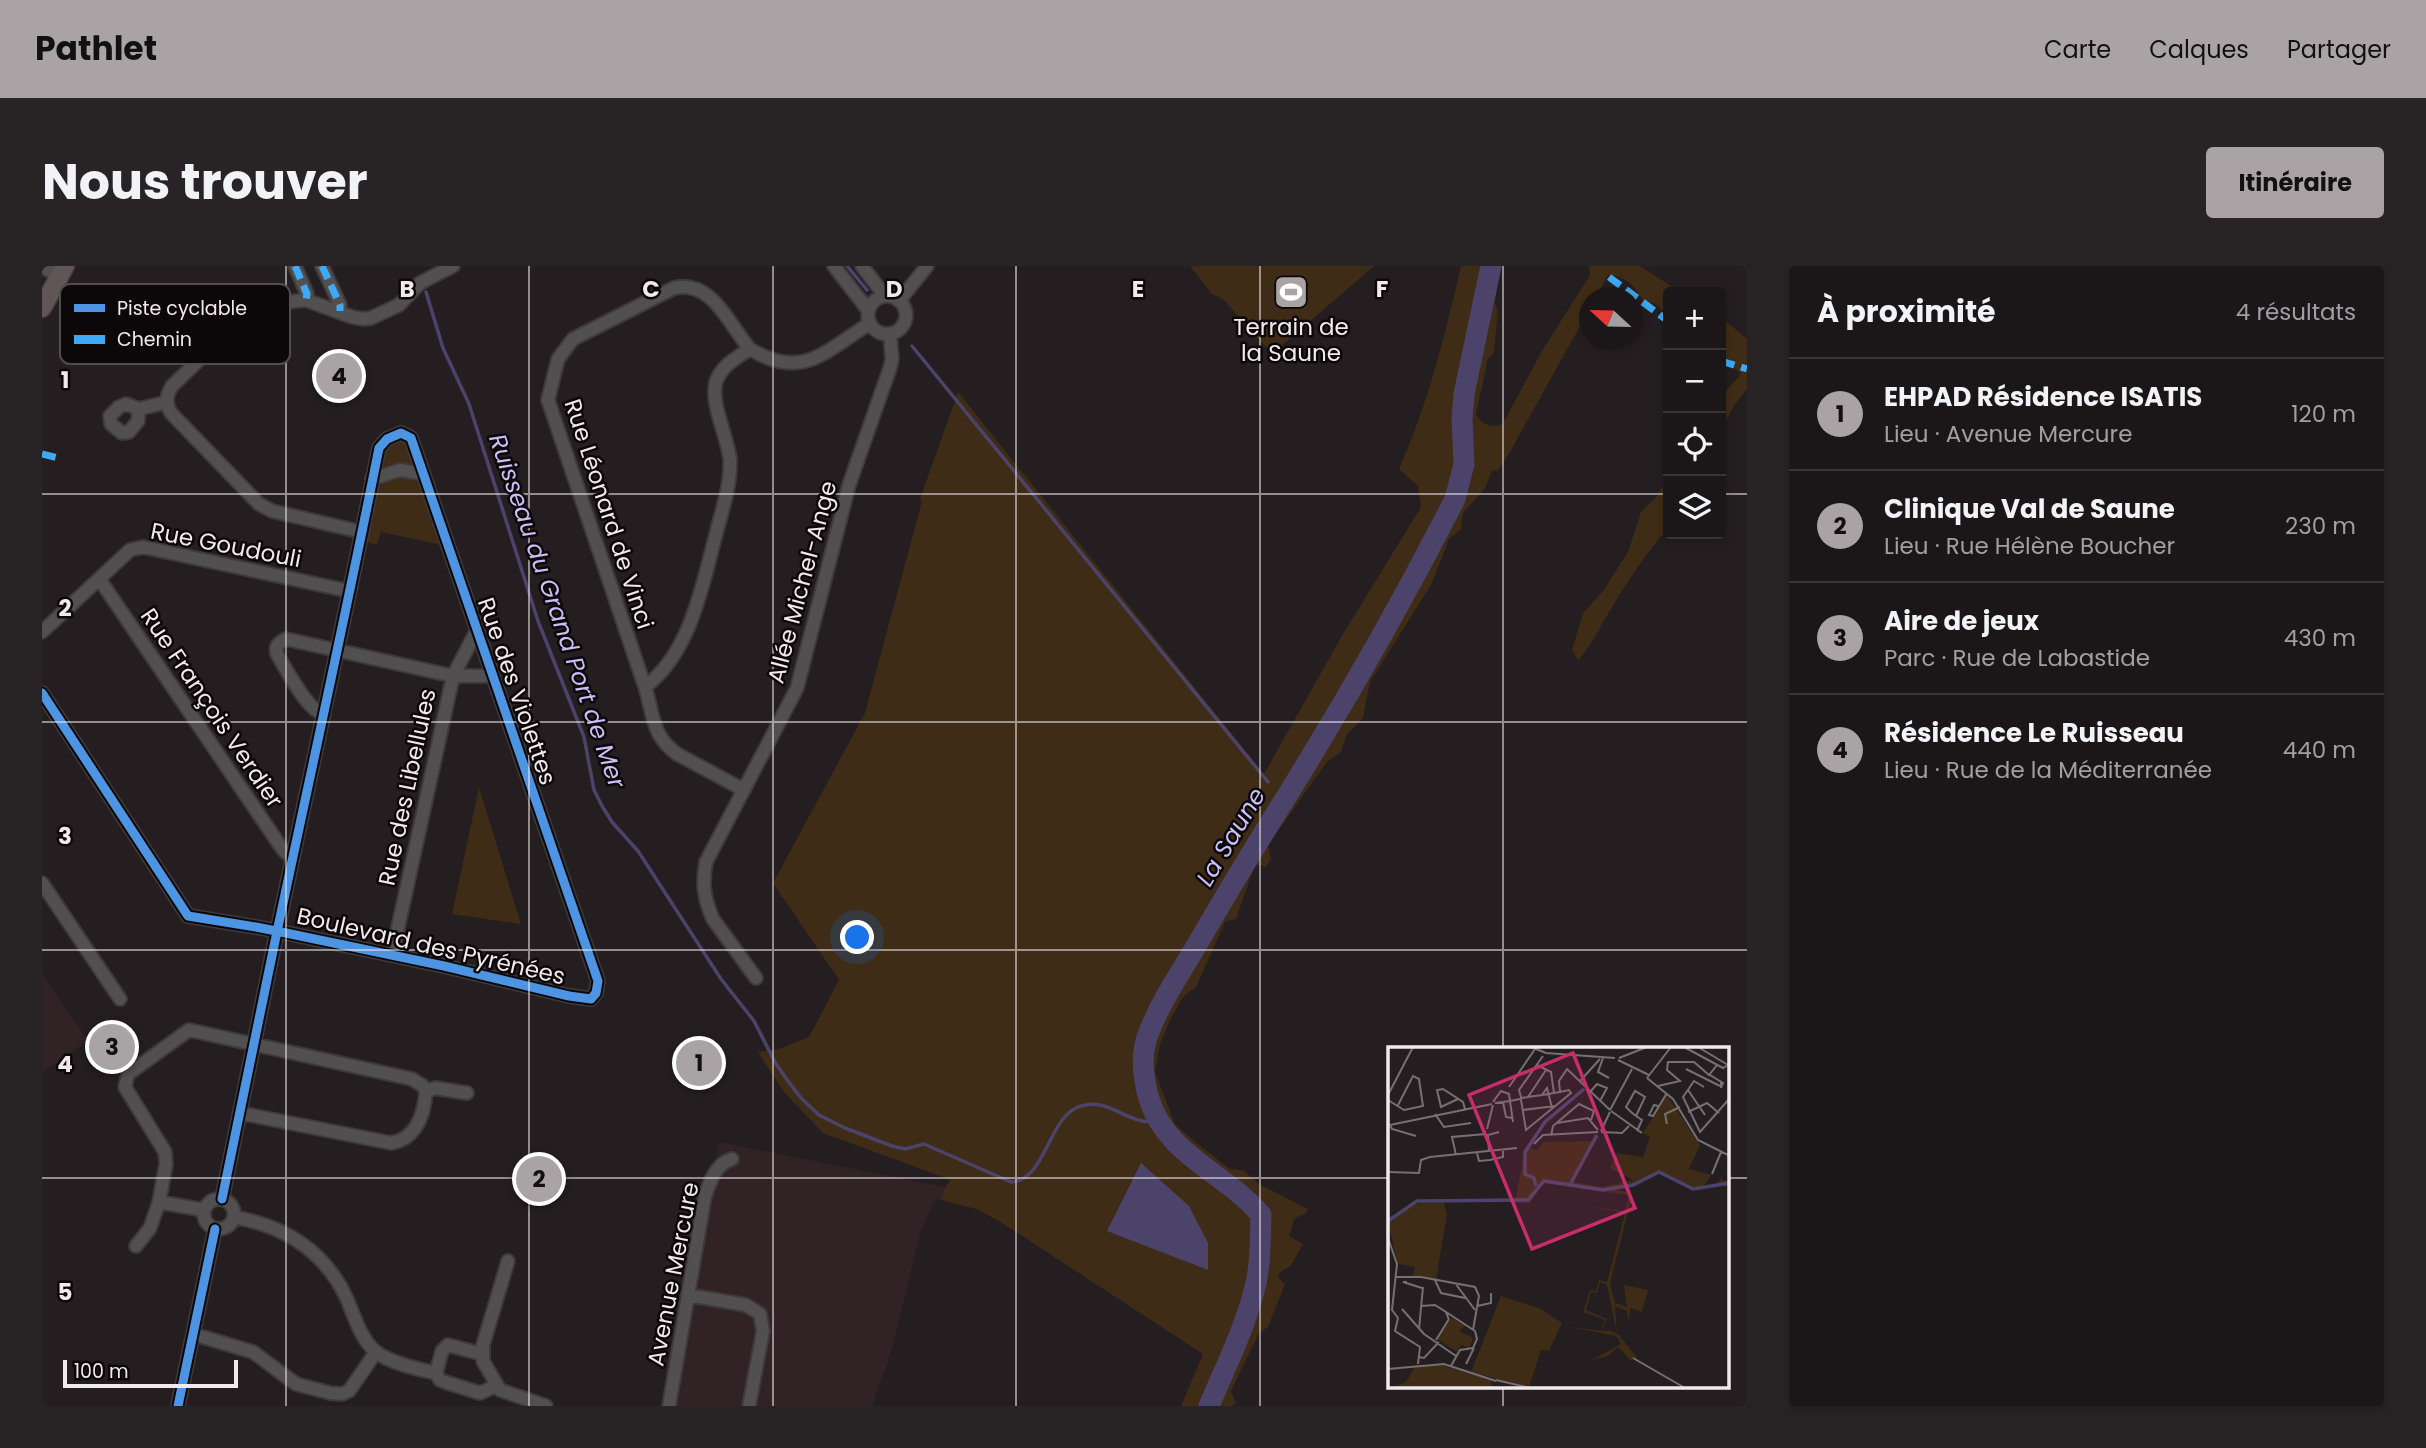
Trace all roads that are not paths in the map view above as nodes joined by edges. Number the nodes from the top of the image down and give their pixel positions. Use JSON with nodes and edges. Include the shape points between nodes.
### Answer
{"nodes":[{"id":1,"x":42,"y":266,"type":"edge"},
{"id":2,"x":295,"y":266,"type":"edge"},
{"id":3,"x":323,"y":266,"type":"edge"},
{"id":4,"x":453,"y":266,"type":"edge"},
{"id":5,"x":834,"y":266,"type":"edge"},
{"id":6,"x":863,"y":266,"type":"edge"},
{"id":7,"x":927,"y":266,"type":"edge"},
{"id":8,"x":62,"y":271,"type":"edge"},
{"id":9,"x":885,"y":296,"type":"junction"},
{"id":10,"x":306,"y":300,"type":"junction"},
{"id":11,"x":899,"y":301,"type":"junction"},
{"id":12,"x":290,"y":302,"type":"edge"},
{"id":13,"x":42,"y":308,"type":"edge"},
{"id":14,"x":340,"y":311,"type":"junction"},
{"id":15,"x":869,"y":317,"type":"junction"},
{"id":16,"x":890,"y":335,"type":"junction"},
{"id":17,"x":750,"y":349,"type":"junction"},
{"id":18,"x":195,"y":364,"type":"edge"},
{"id":19,"x":167,"y":402,"type":"junction"},
{"id":20,"x":139,"y":409,"type":"dead end"},
{"id":21,"x":422,"y":474,"type":"junction"},
{"id":22,"x":372,"y":479,"type":"junction"},
{"id":23,"x":362,"y":532,"type":"junction"},
{"id":24,"x":100,"y":580,"type":"junction"},
{"id":25,"x":349,"y":591,"type":"junction"},
{"id":26,"x":42,"y":632,"type":"edge"},
{"id":27,"x":476,"y":632,"type":"junction"},
{"id":28,"x":337,"y":650,"type":"junction"},
{"id":29,"x":453,"y":676,"type":"junction"},
{"id":30,"x":492,"y":676,"type":"junction"},
{"id":31,"x":645,"y":687,"type":"junction"},
{"id":32,"x":42,"y":693,"type":"edge"},
{"id":33,"x":323,"y":714,"type":"junction"},
{"id":34,"x":744,"y":790,"type":"junction"},
{"id":35,"x":293,"y":855,"type":"junction"},
{"id":36,"x":42,"y":883,"type":"edge"},
{"id":37,"x":278,"y":931,"type":"junction"},
{"id":38,"x":393,"y":955,"type":"junction"},
{"id":39,"x":756,"y":978,"type":"dead end"},
{"id":40,"x":596,"y":993,"type":"joint"},
{"id":41,"x":120,"y":999,"type":"dead end"},
{"id":42,"x":253,"y":1044,"type":"junction"},
{"id":43,"x":426,"y":1092,"type":"junction"},
{"id":44,"x":467,"y":1093,"type":"dead end"},
{"id":45,"x":240,"y":1113,"type":"junction"},
{"id":46,"x":732,"y":1159,"type":"dead end"},
{"id":47,"x":222,"y":1199,"type":"junction"},
{"id":48,"x":159,"y":1202,"type":"junction"},
{"id":49,"x":204,"y":1210,"type":"junction"},
{"id":50,"x":234,"y":1217,"type":"junction"},
{"id":51,"x":215,"y":1229,"type":"junction"},
{"id":52,"x":136,"y":1246,"type":"dead end"},
{"id":53,"x":508,"y":1261,"type":"dead end"},
{"id":54,"x":688,"y":1295,"type":"junction"},
{"id":55,"x":193,"y":1334,"type":"junction"},
{"id":56,"x":376,"y":1352,"type":"junction"},
{"id":57,"x":482,"y":1354,"type":"junction"},
{"id":58,"x":436,"y":1373,"type":"junction"},
{"id":59,"x":496,"y":1385,"type":"junction"},
{"id":60,"x":478,"y":1399,"type":"edge"},
{"id":61,"x":178,"y":1406,"type":"edge"},
{"id":62,"x":546,"y":1406,"type":"edge"},
{"id":63,"x":668,"y":1406,"type":"edge"},
{"id":64,"x":750,"y":1406,"type":"edge"}],
"edges":[{"from":1,"to":8,"type":"street"},
{"from":2,"to":10,"type":"street"},
{"from":3,"to":14,"type":"street"},
{"from":4,"to":14,"type":"street","via":[[420,283],[399,305],[363,319]]},
{"from":5,"to":15,"type":"street"},
{"from":6,"to":9,"type":"street"},
{"from":7,"to":11,"type":"street"},
{"from":8,"to":13,"type":"main road"},
{"from":9,"to":11,"type":"street"},
{"from":9,"to":15,"type":"street","via":[[874,300]]},
{"from":10,"to":12,"type":"street"},
{"from":10,"to":14,"type":"street"},
{"from":11,"to":16,"type":"street","via":[[905,321]]},
{"from":15,"to":16,"type":"street","via":[[878,333]]},
{"from":15,"to":17,"type":"street","via":[[827,353],[803,363],[783,363]]},
{"from":16,"to":34,"type":"street","name":"Allée Michel-Ange","via":[[890,368],[849,485],[797,688]]},
{"from":17,"to":31,"type":"street","via":[[724,367],[716,383],[729,449],[729,478],[699,595],[670,660]]},
{"from":17,"to":31,"type":"street","name":"Rue Léonard de Vinci","via":[[707,295],[681,286],[581,333],[556,364],[549,406]]},
{"from":18,"to":19,"type":"street","via":[[172,386]]},
{"from":19,"to":20,"type":"street"},
{"from":19,"to":23,"type":"street","via":[[171,413],[264,508]]},
{"from":21,"to":22,"type":"street","via":[[400,470]]},
{"from":21,"to":22,"type":"street","name":"Rue des Violettes","via":[[411,438],[401,433],[379,448]]},
{"from":21,"to":27,"type":"street","name":"Rue des Violettes"},
{"from":22,"to":23,"type":"street"},
{"from":23,"to":25,"type":"street"},
{"from":24,"to":25,"type":"street","name":"Rue Goudouli","via":[[130,550],[144,547]]},
{"from":24,"to":26,"type":"street","name":"Rue Goudouli"},
{"from":24,"to":35,"type":"street","name":"Rue François Verdier","via":[[281,847]]},
{"from":25,"to":28,"type":"street"},
{"from":27,"to":29,"type":"street","name":"Rue des Libellules"},
{"from":27,"to":30,"type":"street","name":"Rue des Violettes"},
{"from":28,"to":29,"type":"street"},
{"from":28,"to":33,"type":"street"},
{"from":28,"to":33,"type":"street","via":[[286,639],[276,649],[310,705]]},
{"from":29,"to":30,"type":"street"},
{"from":29,"to":38,"type":"street","name":"Rue des Libellules"},
{"from":30,"to":40,"type":"street","name":"Rue des Violettes","via":[[598,981]]},
{"from":31,"to":34,"type":"street","name":"Rue Léonard de Vinci","via":[[654,726],[668,747]]},
{"from":32,"to":37,"type":"street","name":"Boulevard des Pyrénées","via":[[188,916]]},
{"from":33,"to":35,"type":"street"},
{"from":34,"to":39,"type":"street","name":"Allée Michel-Ange","via":[[706,862],[704,894],[713,919]]},
{"from":35,"to":37,"type":"street"},
{"from":36,"to":41,"type":"street"},
{"from":37,"to":38,"type":"street","name":"Boulevard des Pyrénées"},
{"from":37,"to":42,"type":"street"},
{"from":38,"to":40,"type":"street","name":"Boulevard des Pyrénées","via":[[569,996],[591,999]]},
{"from":42,"to":43,"type":"street","via":[[412,1079]]},
{"from":42,"to":45,"type":"street"},
{"from":42,"to":48,"type":"street","via":[[190,1030],[126,1076],[125,1089],[165,1152]]},
{"from":43,"to":44,"type":"street","via":[[435,1088]]},
{"from":43,"to":45,"type":"street","via":[[416,1129],[391,1143]]},
{"from":45,"to":47,"type":"street"},
{"from":46,"to":54,"type":"street","name":"Avenue Mercure","via":[[725,1161],[709,1183]]},
{"from":47,"to":49,"type":"street","via":[[210,1200]]},
{"from":47,"to":50,"type":"street","via":[[232,1205]]},
{"from":48,"to":49,"type":"street"},
{"from":48,"to":52,"type":"street","via":[[150,1228]]},
{"from":49,"to":51,"type":"street","via":[[206,1222]]},
{"from":50,"to":51,"type":"street","via":[[227,1227]]},
{"from":50,"to":56,"type":"street","via":[[286,1233],[320,1259],[341,1287]]},
{"from":51,"to":55,"type":"street"},
{"from":53,"to":57,"type":"street"},
{"from":54,"to":63,"type":"street","name":"Avenue Mercure"},
{"from":54,"to":64,"type":"street","via":[[746,1305],[760,1314],[763,1331]]},
{"from":55,"to":56,"type":"street","via":[[253,1352],[287,1380],[330,1393],[349,1391]]},
{"from":55,"to":61,"type":"street"},
{"from":56,"to":58,"type":"street"},
{"from":57,"to":58,"type":"street","via":[[448,1345]]},
{"from":57,"to":59,"type":"street"},
{"from":58,"to":60,"type":"street","via":[[440,1380]]},
{"from":59,"to":60,"type":"street"},
{"from":59,"to":62,"type":"street","via":[[505,1393]]}]}
